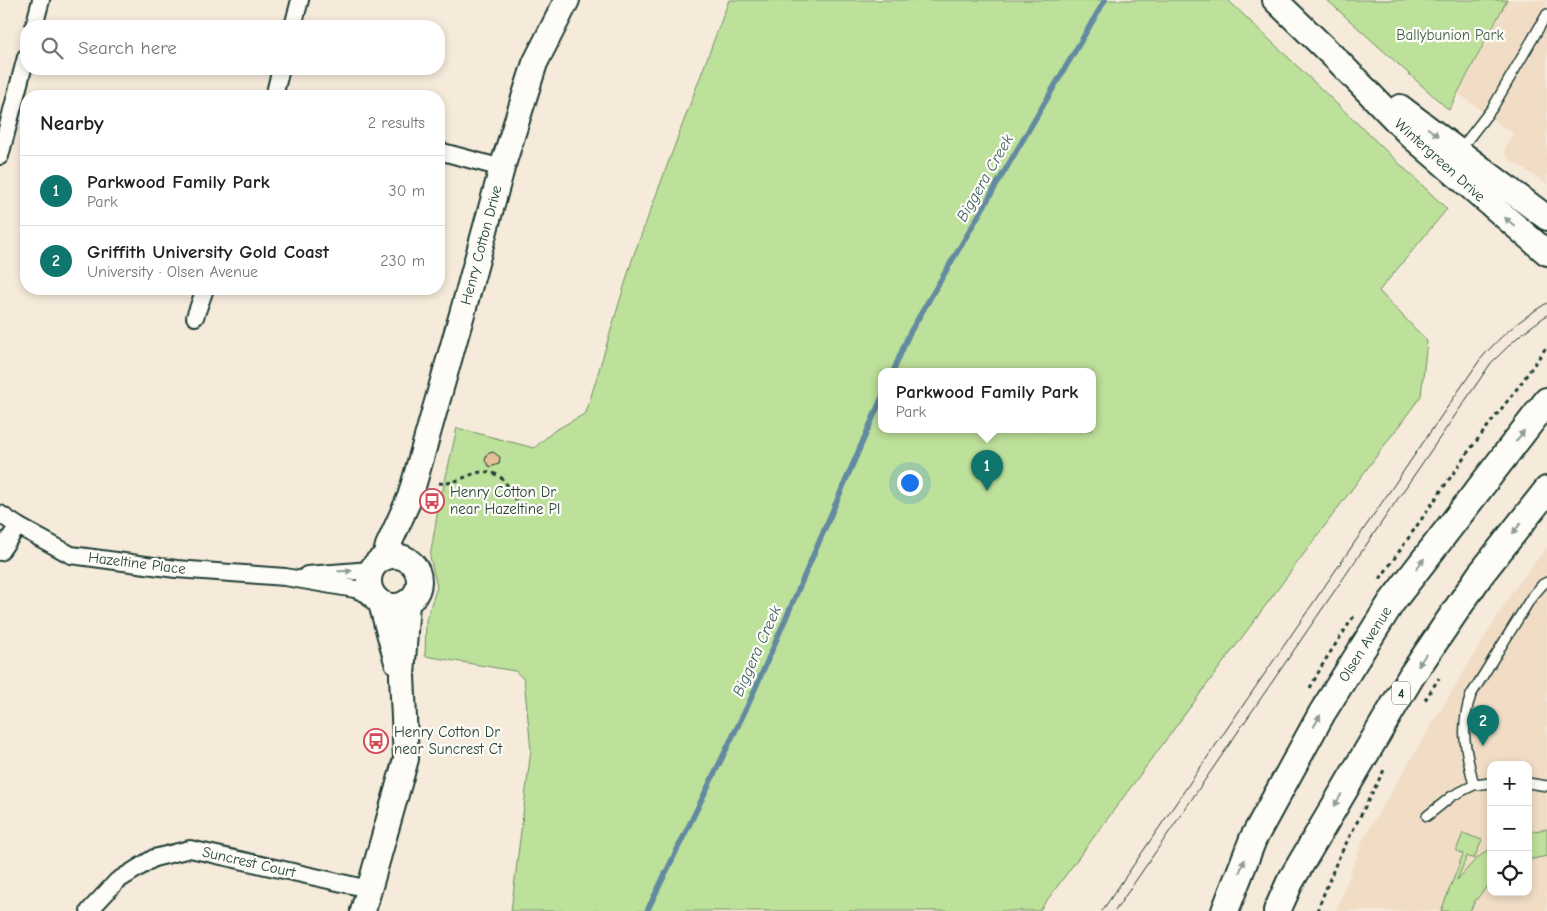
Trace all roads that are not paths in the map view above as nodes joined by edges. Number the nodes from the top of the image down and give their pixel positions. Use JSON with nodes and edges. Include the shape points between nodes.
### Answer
{"nodes":[{"id":1,"x":41,"y":0,"type":"edge"},
{"id":2,"x":300,"y":0,"type":"edge"},
{"id":3,"x":567,"y":0,"type":"edge"},
{"id":4,"x":1274,"y":0,"type":"edge"},
{"id":5,"x":1547,"y":14,"type":"edge"},
{"id":6,"x":36,"y":20,"type":"edge"},
{"id":7,"x":295,"y":20,"type":"edge"},
{"id":8,"x":1338,"y":61,"type":"junction"},
{"id":9,"x":21,"y":75,"type":"edge"},
{"id":10,"x":279,"y":75,"type":"edge"},
{"id":11,"x":276,"y":90,"type":"edge"},
{"id":12,"x":1459,"y":152,"type":"junction"},
{"id":13,"x":445,"y":153,"type":"edge"},
{"id":14,"x":0,"y":156,"type":"edge"},
{"id":15,"x":502,"y":168,"type":"junction"},
{"id":16,"x":1547,"y":218,"type":"edge"},
{"id":17,"x":1547,"y":253,"type":"edge"},
{"id":18,"x":203,"y":295,"type":"edge"},
{"id":19,"x":195,"y":317,"type":"dead end"},
{"id":20,"x":1546,"y":400,"type":"edge"},
{"id":21,"x":1547,"y":490,"type":"edge"},
{"id":22,"x":410,"y":497,"type":"junction"},
{"id":23,"x":0,"y":514,"type":"edge"},
{"id":24,"x":18,"y":526,"type":"junction"},
{"id":25,"x":0,"y":552,"type":"edge"},
{"id":26,"x":408,"y":560,"type":"junction"},
{"id":27,"x":378,"y":564,"type":"junction"},
{"id":28,"x":285,"y":577,"type":"junction"},
{"id":29,"x":1547,"y":582,"type":"edge"},
{"id":30,"x":378,"y":600,"type":"junction"},
{"id":31,"x":407,"y":602,"type":"junction"},
{"id":32,"x":402,"y":676,"type":"junction"},
{"id":33,"x":1487,"y":783,"type":"edge"},
{"id":34,"x":1474,"y":784,"type":"junction"},
{"id":35,"x":1532,"y":784,"type":"edge"},
{"id":36,"x":1547,"y":786,"type":"edge"},
{"id":37,"x":1427,"y":816,"type":"dead end"},
{"id":38,"x":366,"y":900,"type":"edge"},
{"id":39,"x":89,"y":911,"type":"edge"},
{"id":40,"x":1225,"y":911,"type":"edge"},
{"id":41,"x":1277,"y":911,"type":"edge"}],
"edges":[{"from":1,"to":6,"type":"street"},
{"from":2,"to":7,"type":"street"},
{"from":3,"to":15,"type":"street","name":"Henry Cotton Drive","via":[[535,63]]},
{"from":4,"to":8,"type":"street","name":"Wintergreen Drive"},
{"from":5,"to":12,"type":"lane","via":[[1493,107]]},
{"from":8,"to":12,"type":"street","name":"Wintergreen Drive","one_way":true},
{"from":17,"to":8,"type":"street","name":"Wintergreen Drive","one_way":true,"via":[[1411,136]]},
{"from":9,"to":14,"type":"street"},
{"from":10,"to":11,"type":"street"},
{"from":12,"to":16,"type":"street","name":"Wintergreen Drive"},
{"from":13,"to":15,"type":"street"},
{"from":15,"to":22,"type":"street","name":"Henry Cotton Drive"},
{"from":18,"to":19,"type":"street"},
{"from":40,"to":20,"type":"main road","name":"Olsen Avenue","one_way":true,"via":[[1253,839],[1322,713],[1391,603]]},
{"from":21,"to":41,"type":"main road","number":"4","one_way":true,"via":[[1480,575],[1412,675],[1290,882]]},
{"from":22,"to":26,"type":"street","name":"Henry Cotton Drive"},
{"from":22,"to":27,"type":"street","name":"Henry Cotton Drive"},
{"from":23,"to":24,"type":"street","name":"Hazeltine Place"},
{"from":24,"to":25,"type":"street"},
{"from":24,"to":28,"type":"street","name":"Hazeltine Place","via":[[71,555],[176,569]]},
{"from":26,"to":27,"type":"street","via":[[393,556]]},
{"from":26,"to":31,"type":"street","via":[[418,573],[419,582],[414,597]]},
{"from":28,"to":27,"type":"street","name":"Hazeltine Place","one_way":true},
{"from":27,"to":30,"type":"street","via":[[368,584]]},
{"from":28,"to":30,"type":"street","name":"Hazeltine Place","via":[[355,589]]},
{"from":29,"to":34,"type":"lane","via":[[1531,598],[1468,702],[1464,736]]},
{"from":30,"to":31,"type":"street","via":[[394,606]]},
{"from":30,"to":32,"type":"street"},
{"from":31,"to":32,"type":"street"},
{"from":32,"to":38,"type":"street","via":[[406,759]]},
{"from":33,"to":34,"type":"lane"},
{"from":34,"to":37,"type":"lane"},
{"from":35,"to":36,"type":"lane"},
{"from":38,"to":39,"type":"street","name":"Suncrest Court","via":[[190,848],[154,858],[139,867],[117,881]]}]}
